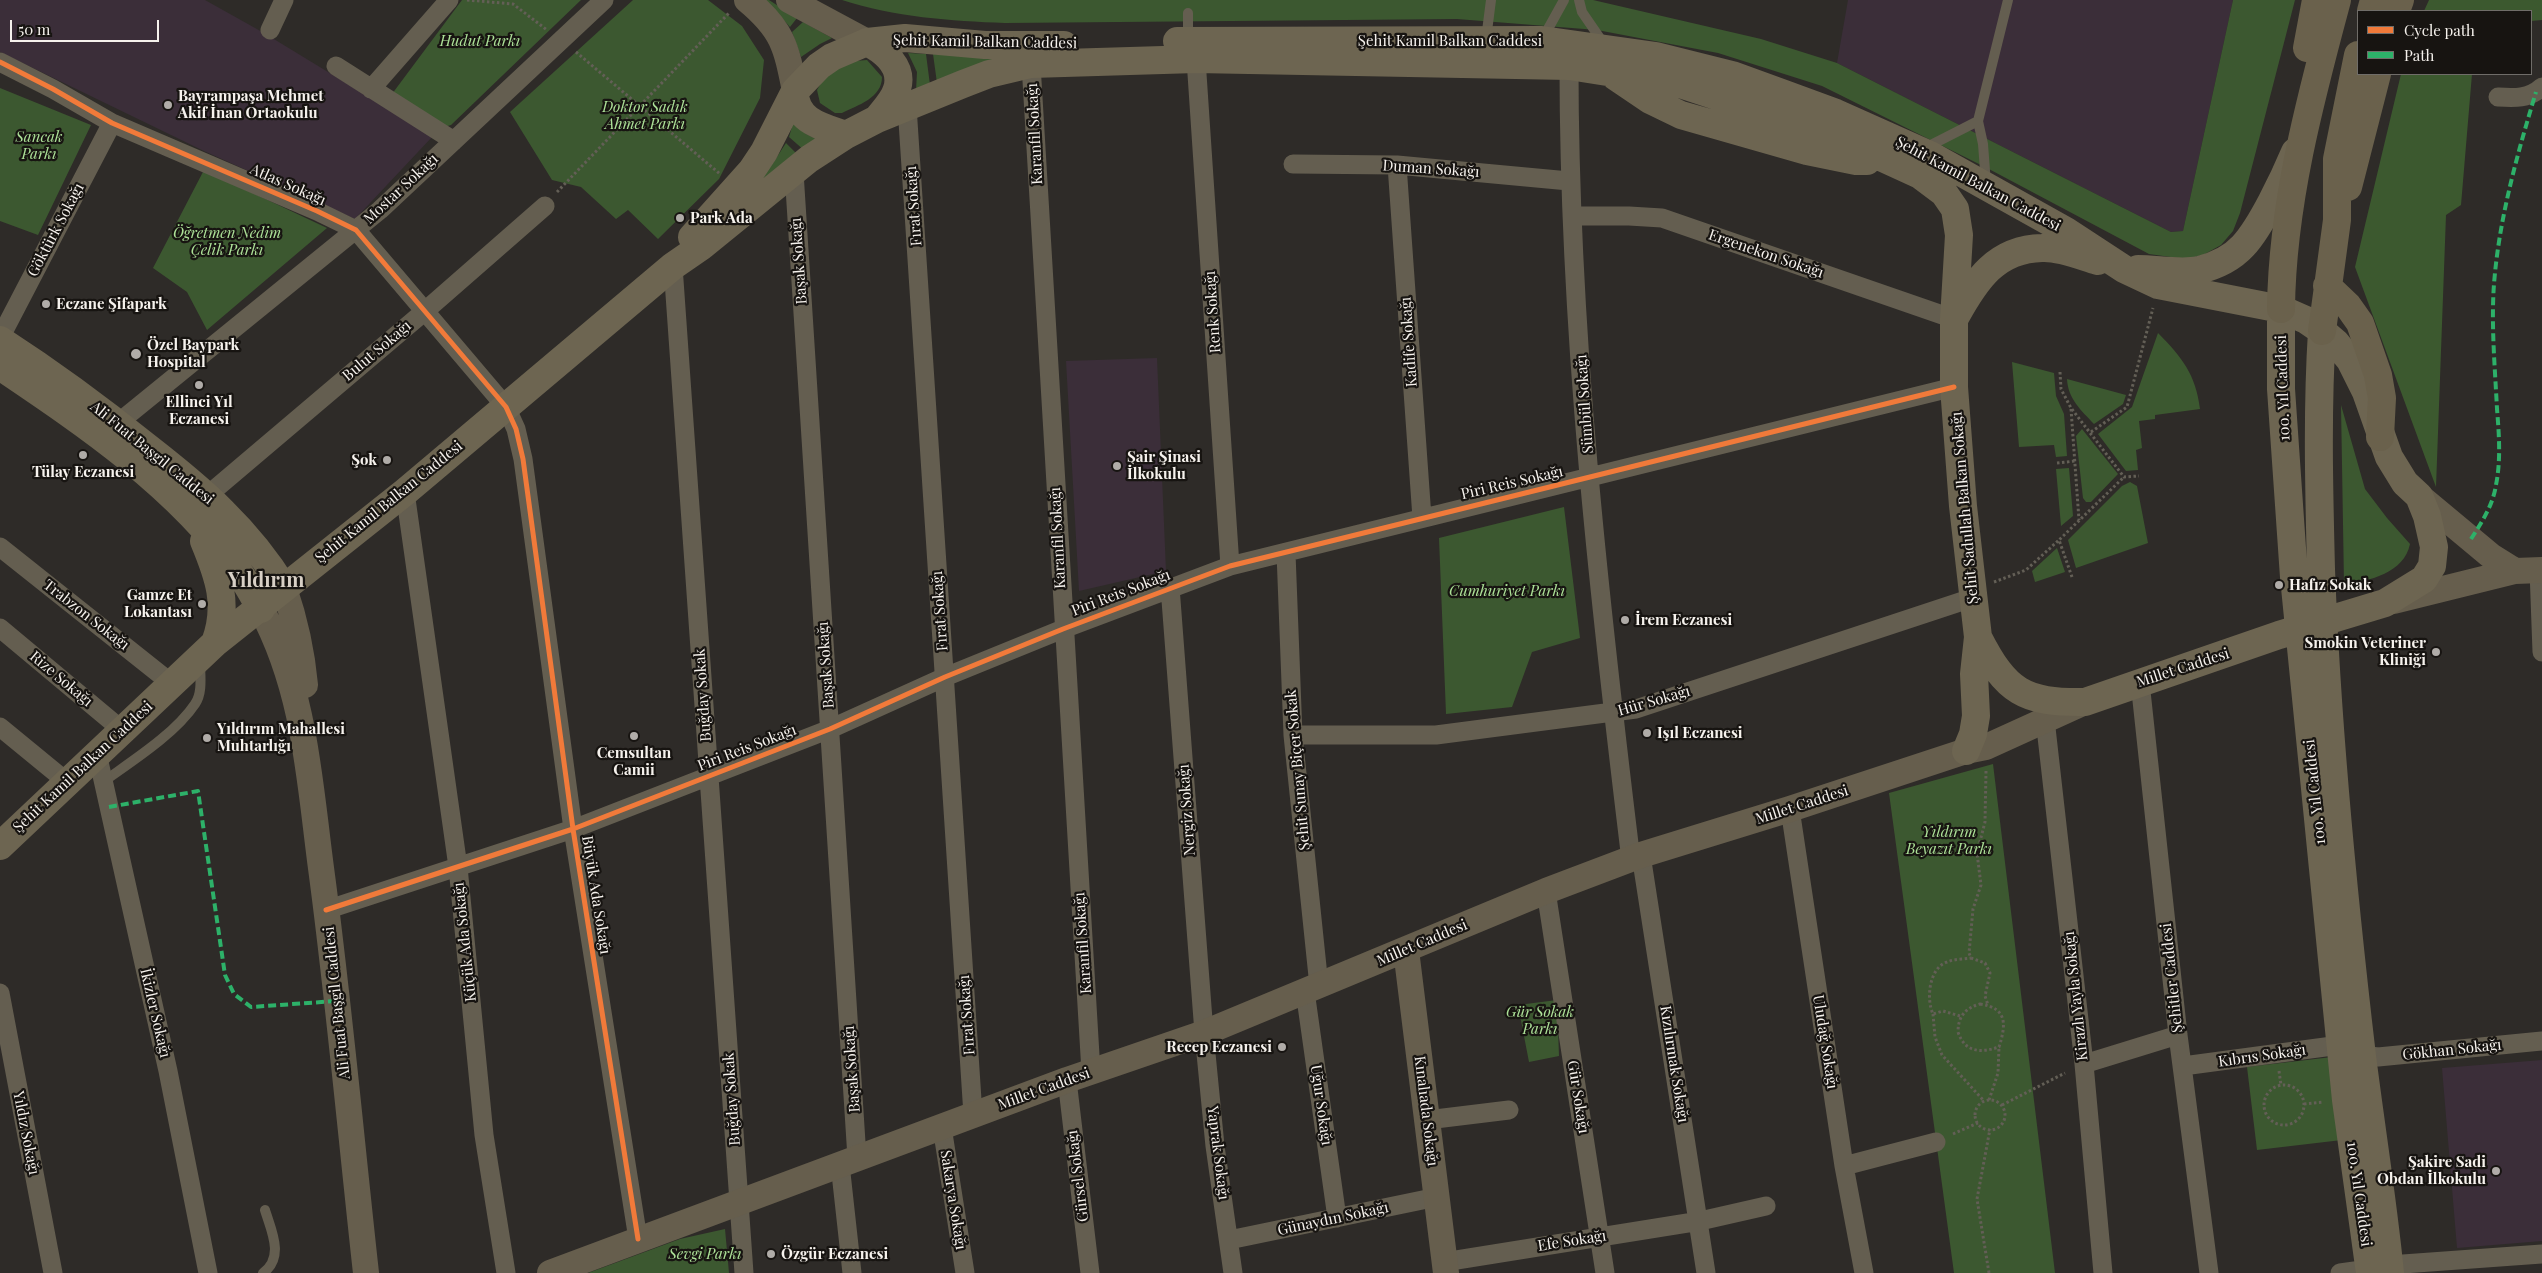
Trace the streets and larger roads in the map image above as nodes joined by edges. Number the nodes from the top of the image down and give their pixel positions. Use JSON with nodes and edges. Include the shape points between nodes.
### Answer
{"nodes":[{"id":1,"x":284,"y":0,"type":"edge"},
{"id":2,"x":449,"y":0,"type":"edge"},
{"id":3,"x":604,"y":0,"type":"edge"},
{"id":4,"x":789,"y":0,"type":"edge"},
{"id":5,"x":2316,"y":0,"type":"edge"},
{"id":6,"x":2337,"y":0,"type":"edge"},
{"id":7,"x":741,"y":4,"type":"edge"},
{"id":8,"x":270,"y":30,"type":"dead end"},
{"id":9,"x":867,"y":42,"type":"junction"},
{"id":10,"x":1192,"y":49,"type":"junction"},
{"id":11,"x":1608,"y":60,"type":"junction"},
{"id":12,"x":2357,"y":60,"type":"edge"},
{"id":13,"x":0,"y":62,"type":"edge"},
{"id":14,"x":1032,"y":64,"type":"junction"},
{"id":15,"x":336,"y":66,"type":"dead end"},
{"id":16,"x":1570,"y":66,"type":"junction"},
{"id":17,"x":2377,"y":75,"type":"edge"},
{"id":18,"x":2542,"y":87,"type":"edge"},
{"id":19,"x":371,"y":89,"type":"junction"},
{"id":20,"x":795,"y":90,"type":"junction"},
{"id":21,"x":2498,"y":97,"type":"dead end"},
{"id":22,"x":907,"y":106,"type":"junction"},
{"id":23,"x":1788,"y":108,"type":"junction"},
{"id":24,"x":877,"y":119,"type":"junction"},
{"id":25,"x":112,"y":122,"type":"junction"},
{"id":26,"x":2307,"y":124,"type":"junction"},
{"id":27,"x":1734,"y":131,"type":"junction"},
{"id":28,"x":846,"y":135,"type":"junction"},
{"id":29,"x":454,"y":141,"type":"junction"},
{"id":30,"x":1889,"y":160,"type":"junction"},
{"id":31,"x":1293,"y":164,"type":"dead end"},
{"id":32,"x":1397,"y":165,"type":"junction"},
{"id":33,"x":794,"y":172,"type":"junction"},
{"id":34,"x":1569,"y":181,"type":"junction"},
{"id":35,"x":545,"y":206,"type":"road end"},
{"id":36,"x":1572,"y":216,"type":"junction"},
{"id":37,"x":2337,"y":220,"type":"junction"},
{"id":38,"x":356,"y":230,"type":"junction"},
{"id":39,"x":673,"y":266,"type":"junction"},
{"id":40,"x":2124,"y":269,"type":"junction"},
{"id":41,"x":2327,"y":286,"type":"junction"},
{"id":42,"x":2281,"y":309,"type":"junction"},
{"id":43,"x":425,"y":311,"type":"junction"},
{"id":44,"x":1954,"y":319,"type":"junction"},
{"id":45,"x":2322,"y":331,"type":"junction"},
{"id":46,"x":0,"y":339,"type":"edge"},
{"id":47,"x":0,"y":366,"type":"edge"},
{"id":48,"x":1954,"y":387,"type":"junction"},
{"id":49,"x":506,"y":407,"type":"junction"},
{"id":50,"x":118,"y":423,"type":"junction"},
{"id":51,"x":2380,"y":437,"type":"junction"},
{"id":52,"x":1589,"y":478,"type":"junction"},
{"id":53,"x":405,"y":492,"type":"junction"},
{"id":54,"x":208,"y":495,"type":"junction"},
{"id":55,"x":2419,"y":496,"type":"junction"},
{"id":56,"x":1422,"y":518,"type":"junction"},
{"id":57,"x":194,"y":519,"type":"junction"},
{"id":58,"x":0,"y":547,"type":"edge"},
{"id":59,"x":1286,"y":553,"type":"junction"},
{"id":60,"x":1230,"y":566,"type":"junction"},
{"id":61,"x":2532,"y":570,"type":"edge"},
{"id":62,"x":1170,"y":587,"type":"junction"},
{"id":63,"x":284,"y":588,"type":"junction"},
{"id":64,"x":1972,"y":594,"type":"junction"},
{"id":65,"x":2385,"y":603,"type":"junction"},
{"id":66,"x":261,"y":609,"type":"junction"},
{"id":67,"x":2311,"y":626,"type":"junction"},
{"id":68,"x":0,"y":628,"type":"edge"},
{"id":69,"x":1063,"y":628,"type":"junction"},
{"id":70,"x":1978,"y":637,"type":"junction"},
{"id":71,"x":208,"y":650,"type":"junction"},
{"id":72,"x":2542,"y":652,"type":"edge"},
{"id":73,"x":945,"y":677,"type":"junction"},
{"id":74,"x":2140,"y":682,"type":"junction"},
{"id":75,"x":171,"y":683,"type":"junction"},
{"id":76,"x":2085,"y":702,"type":"junction"},
{"id":77,"x":1613,"y":713,"type":"junction"},
{"id":78,"x":2045,"y":719,"type":"junction"},
{"id":79,"x":0,"y":727,"type":"edge"},
{"id":80,"x":830,"y":729,"type":"junction"},
{"id":81,"x":122,"y":730,"type":"junction"},
{"id":82,"x":303,"y":734,"type":"junction"},
{"id":83,"x":1293,"y":735,"type":"junction"},
{"id":84,"x":1976,"y":749,"type":"junction"},
{"id":85,"x":97,"y":753,"type":"junction"},
{"id":86,"x":708,"y":776,"type":"junction"},
{"id":87,"x":67,"y":782,"type":"junction"},
{"id":88,"x":1790,"y":809,"type":"junction"},
{"id":89,"x":573,"y":829,"type":"junction"},
{"id":90,"x":0,"y":846,"type":"edge"},
{"id":91,"x":1636,"y":858,"type":"junction"},
{"id":92,"x":458,"y":867,"type":"junction"},
{"id":93,"x":1546,"y":891,"type":"junction"},
{"id":94,"x":326,"y":910,"type":"junction"},
{"id":95,"x":1406,"y":950,"type":"junction"},
{"id":96,"x":1312,"y":988,"type":"junction"},
{"id":97,"x":0,"y":993,"type":"edge"},
{"id":98,"x":1204,"y":1033,"type":"junction"},
{"id":99,"x":2178,"y":1035,"type":"junction"},
{"id":100,"x":2542,"y":1041,"type":"edge"},
{"id":101,"x":2351,"y":1050,"type":"junction"},
{"id":102,"x":2084,"y":1064,"type":"junction"},
{"id":103,"x":2183,"y":1066,"type":"junction"},
{"id":104,"x":1079,"y":1076,"type":"junction"},
{"id":105,"x":1509,"y":1110,"type":"dead end"},
{"id":106,"x":973,"y":1115,"type":"junction"},
{"id":107,"x":1427,"y":1120,"type":"junction"},
{"id":108,"x":942,"y":1126,"type":"junction"},
{"id":109,"x":1936,"y":1142,"type":"road end"},
{"id":110,"x":849,"y":1161,"type":"junction"},
{"id":111,"x":1844,"y":1166,"type":"junction"},
{"id":112,"x":1438,"y":1197,"type":"junction"},
{"id":113,"x":740,"y":1201,"type":"junction"},
{"id":114,"x":1766,"y":1206,"type":"dead end"},
{"id":115,"x":1337,"y":1218,"type":"junction"},
{"id":116,"x":1700,"y":1221,"type":"junction"},
{"id":117,"x":1599,"y":1236,"type":"junction"},
{"id":118,"x":638,"y":1239,"type":"junction"},
{"id":119,"x":1229,"y":1240,"type":"junction"},
{"id":120,"x":2542,"y":1254,"type":"edge"},
{"id":121,"x":1445,"y":1268,"type":"edge"},
{"id":122,"x":2379,"y":1270,"type":"edge"},
{"id":123,"x":53,"y":1273,"type":"edge"},
{"id":124,"x":208,"y":1273,"type":"edge"},
{"id":125,"x":366,"y":1273,"type":"edge"},
{"id":126,"x":506,"y":1273,"type":"edge"},
{"id":127,"x":550,"y":1273,"type":"edge"},
{"id":128,"x":744,"y":1273,"type":"edge"},
{"id":129,"x":852,"y":1273,"type":"edge"},
{"id":130,"x":965,"y":1273,"type":"edge"},
{"id":131,"x":1090,"y":1273,"type":"edge"},
{"id":132,"x":1233,"y":1273,"type":"edge"},
{"id":133,"x":1605,"y":1273,"type":"edge"},
{"id":134,"x":1706,"y":1273,"type":"edge"},
{"id":135,"x":1864,"y":1273,"type":"edge"},
{"id":136,"x":2103,"y":1273,"type":"edge"},
{"id":137,"x":2209,"y":1273,"type":"edge"},
{"id":138,"x":2340,"y":1273,"type":"edge"}],
"edges":[{"from":1,"to":8,"type":"street"},
{"from":2,"to":19,"type":"street"},
{"from":3,"to":29,"type":"street","name":"Mostar Sokağı"},
{"from":4,"to":9,"type":"main road"},
{"from":5,"to":26,"type":"highway","via":[[2304,69]]},
{"from":6,"to":26,"type":"highway"},
{"from":7,"to":20,"type":"main road","via":[[773,23],[788,54]]},
{"from":9,"to":10,"type":"main road","name":"Şehit Kamil Balkan Caddesi","via":[[905,38],[985,45]]},
{"from":9,"to":20,"type":"main road","name":"Şehit Kamil Balkan Caddesi","via":[[832,56]]},
{"from":9,"to":24,"type":"main road","via":[[888,56],[898,76],[898,89]]},
{"from":10,"to":11,"type":"main road","name":"Şehit Kamil Balkan Caddesi","via":[[1542,40]]},
{"from":10,"to":14,"type":"main road","name":"Şehit Kamil Balkan Caddesi"},
{"from":10,"to":16,"type":"main road","name":"Şehit Kamil Balkan Caddesi"},
{"from":10,"to":60,"type":"street","name":"Renk Sokağı"},
{"from":11,"to":16,"type":"main road","name":"Şehit Kamil Balkan Caddesi"},
{"from":11,"to":23,"type":"main road","name":"Şehit Kamil Balkan Caddesi","via":[[1656,56],[1732,75]]},
{"from":11,"to":27,"type":"main road","via":[[1650,100]]},
{"from":12,"to":37,"type":"highway","via":[[2337,159]]},
{"from":13,"to":25,"type":"street","name":"Atlas Sokağı"},
{"from":14,"to":22,"type":"main road","name":"Şehit Kamil Balkan Caddesi","via":[[989,74]]},
{"from":14,"to":69,"type":"street","name":"Karanfil Sokağı"},
{"from":15,"to":19,"type":"street"},
{"from":16,"to":34,"type":"street","name":"Sümbül Sokağı"},
{"from":17,"to":37,"type":"highway"},
{"from":18,"to":21,"type":"street","via":[[2518,98]]},
{"from":19,"to":29,"type":"street"},
{"from":20,"to":28,"type":"main road","via":[[795,102],[803,115]]},
{"from":20,"to":39,"type":"main road","name":"Şehit Kamil Balkan Caddesi","via":[[764,152],[700,226]]},
{"from":22,"to":24,"type":"main road","name":"Şehit Kamil Balkan Caddesi"},
{"from":22,"to":73,"type":"street","name":"Fırat Sokağı"},
{"from":23,"to":27,"type":"main road","via":[[1780,133]]},
{"from":23,"to":30,"type":"main road","name":"Şehit Kamil Balkan Caddesi"},
{"from":23,"to":40,"type":"main road","name":"Şehit Kamil Balkan Caddesi","via":[[1836,113],[1920,150],[2066,232]]},
{"from":24,"to":28,"type":"main road","name":"Şehit Kamil Balkan Caddesi"},
{"from":25,"to":38,"type":"street","name":"Atlas Sokağı"},
{"from":25,"to":46,"type":"street","name":"Göktürk Sokağı"},
{"from":26,"to":40,"type":"main road","via":[[2284,178],[2244,246],[2232,256],[2219,264],[2197,270]]},
{"from":26,"to":42,"type":"highway","via":[[2292,190]]},
{"from":27,"to":30,"type":"main road","via":[[1830,157],[1856,161]]},
{"from":28,"to":33,"type":"main road","name":"Şehit Kamil Balkan Caddesi"},
{"from":29,"to":38,"type":"street","name":"Mostar Sokağı"},
{"from":30,"to":44,"type":"main road","name":"Şehit Kamil Balkan Caddesi","via":[[1920,175],[1944,193],[1955,209],[1959,235]]},
{"from":31,"to":32,"type":"street","name":"Duman Sokağı"},
{"from":32,"to":34,"type":"street","name":"Duman Sokağı"},
{"from":32,"to":56,"type":"street","name":"Kadife Sokağı"},
{"from":33,"to":39,"type":"main road","name":"Şehit Kamil Balkan Caddesi"},
{"from":33,"to":80,"type":"street","name":"Başak Sokağı"},
{"from":34,"to":36,"type":"street","name":"Sümbül Sokağı"},
{"from":35,"to":43,"type":"street","name":"Bulut Sokağı"},
{"from":36,"to":44,"type":"street","name":"Ergenekon Sokağı","via":[[1662,218]]},
{"from":36,"to":52,"type":"street","name":"Sümbül Sokağı"},
{"from":37,"to":41,"type":"highway"},
{"from":38,"to":43,"type":"street","name":"Atlas Sokağı"},
{"from":38,"to":50,"type":"street","name":"Mostar Sokağı"},
{"from":39,"to":49,"type":"main road","name":"Şehit Kamil Balkan Caddesi"},
{"from":39,"to":86,"type":"street","name":"Buğday Sokak"},
{"from":40,"to":42,"type":"main road","name":"Şehit Kamil Balkan Caddesi","via":[[2158,285]]},
{"from":40,"to":44,"type":"main road","via":[[2043,247],[2014,252],[1993,265],[1975,283]]},
{"from":41,"to":45,"type":"highway"},
{"from":41,"to":51,"type":"highway","via":[[2360,323],[2378,375],[2382,398]]},
{"from":42,"to":45,"type":"main road","name":"Şehit Kamil Balkan Caddesi"},
{"from":42,"to":67,"type":"main road","name":"100. Yıl Caddesi","via":[[2281,389]]},
{"from":43,"to":49,"type":"street","name":"Atlas Sokağı"},
{"from":43,"to":54,"type":"street","name":"Bulut Sokağı"},
{"from":44,"to":48,"type":"main road","name":"Şehit Sadullah Balkan Sokağı"},
{"from":45,"to":51,"type":"main road","name":"Şehit Kamil Balkan Caddesi","via":[[2336,343],[2355,370],[2366,392]]},
{"from":45,"to":67,"type":"main road","name":"100. Yıl Caddesi","via":[[2319,499]]},
{"from":46,"to":50,"type":"main road","name":"Ali Fuat Başgil Caddesi"},
{"from":47,"to":57,"type":"main road","name":"Ali Fuat Başgil Caddesi","via":[[110,444]]},
{"from":48,"to":52,"type":"street","name":"Piri Reis Sokağı"},
{"from":48,"to":64,"type":"main road","name":"Şehit Sadullah Balkan Sokağı"},
{"from":49,"to":53,"type":"main road","name":"Şehit Kamil Balkan Caddesi"},
{"from":49,"to":89,"type":"street","name":"Büyük Ada Sokağı","via":[[516,429],[523,459]]},
{"from":50,"to":54,"type":"main road","name":"Ali Fuat Başgil Caddesi"},
{"from":51,"to":55,"type":"main road","name":"Şehit Kamil Balkan Caddesi","via":[[2397,470]]},
{"from":52,"to":56,"type":"street","name":"Piri Reis Sokağı"},
{"from":52,"to":77,"type":"street","name":"Sümbül Sokağı"},
{"from":53,"to":63,"type":"main road","name":"Şehit Kamil Balkan Caddesi"},
{"from":53,"to":92,"type":"street","name":"Küçük Ada Sokağı"},
{"from":54,"to":63,"type":"main road","name":"Ali Fuat Başgil Caddesi","via":[[261,554]]},
{"from":55,"to":61,"type":"main road","via":[[2491,556]]},
{"from":55,"to":65,"type":"main road","name":"Şehit Kamil Balkan Caddesi","via":[[2434,547],[2432,566],[2424,579]]},
{"from":56,"to":59,"type":"street","name":"Piri Reis Sokağı"},
{"from":57,"to":66,"type":"main road","name":"Ali Fuat Başgil Caddesi","via":[[240,573]]},
{"from":57,"to":71,"type":"main road","via":[[217,572],[221,590],[223,613]]},
{"from":58,"to":75,"type":"street","name":"Trabzon Sokağı"},
{"from":59,"to":60,"type":"street","name":"Piri Reis Sokağı"},
{"from":59,"to":83,"type":"street","name":"Şehit Sunay Biçer Sokak"},
{"from":60,"to":62,"type":"street","name":"Piri Reis Sokağı"},
{"from":61,"to":65,"type":"main road","name":"Millet Caddesi"},
{"from":61,"to":72,"type":"street"},
{"from":62,"to":69,"type":"street","name":"Piri Reis Sokağı"},
{"from":62,"to":98,"type":"street","name":"Nergiz Sokağı"},
{"from":63,"to":66,"type":"main road","name":"Şehit Kamil Balkan Caddesi"},
{"from":63,"to":82,"type":"main road","via":[[303,660]]},
{"from":64,"to":70,"type":"main road","name":"Şehit Sadullah Balkan Sokağı"},
{"from":64,"to":77,"type":"street","name":"Hür Sokağı","via":[[1636,709]]},
{"from":65,"to":67,"type":"main road","name":"Millet Caddesi"},
{"from":66,"to":71,"type":"main road","name":"Şehit Kamil Balkan Caddesi"},
{"from":66,"to":82,"type":"main road","via":[[292,679]]},
{"from":67,"to":74,"type":"main road","name":"Millet Caddesi"},
{"from":67,"to":101,"type":"main road","name":"100. Yıl Caddesi","via":[[2334,797]]},
{"from":68,"to":81,"type":"street","name":"Rize Sokağı"},
{"from":69,"to":73,"type":"street","name":"Piri Reis Sokağı"},
{"from":69,"to":104,"type":"street","name":"Karanfil Sokağı"},
{"from":70,"to":76,"type":"main road","name":"Şehit Sadullah Balkan Sokağı","via":[[1990,661],[2010,685],[2027,696],[2053,703]]},
{"from":70,"to":84,"type":"main road","name":"Şehit Sadullah Balkan Sokağı","via":[[1974,674],[1976,716],[1973,734]]},
{"from":71,"to":75,"type":"main road","name":"Şehit Kamil Balkan Caddesi"},
{"from":73,"to":80,"type":"street","name":"Piri Reis Sokağı"},
{"from":73,"to":106,"type":"street","name":"Fırat Sokağı"},
{"from":74,"to":76,"type":"main road","name":"Millet Caddesi"},
{"from":74,"to":99,"type":"street","name":"Şehitler Caddesi"},
{"from":75,"to":81,"type":"main road","name":"Şehit Kamil Balkan Caddesi"},
{"from":76,"to":78,"type":"main road","name":"Millet Caddesi"},
{"from":77,"to":83,"type":"street","name":"Hür Sokağı","via":[[1436,735]]},
{"from":77,"to":91,"type":"street","name":"Sümbül Sokağı"},
{"from":78,"to":84,"type":"main road","name":"Millet Caddesi"},
{"from":78,"to":102,"type":"street","name":"Kirazlı Yayla Sokağı"},
{"from":79,"to":87,"type":"street"},
{"from":80,"to":86,"type":"street","name":"Piri Reis Sokağı"},
{"from":80,"to":110,"type":"street","name":"Başak Sokağı"},
{"from":81,"to":85,"type":"main road","name":"Şehit Kamil Balkan Caddesi"},
{"from":82,"to":94,"type":"main road","name":"Ali Fuat Başgil Caddesi"},
{"from":83,"to":96,"type":"street","name":"Şehit Sunay Biçer Sokak"},
{"from":84,"to":88,"type":"main road","name":"Millet Caddesi"},
{"from":85,"to":87,"type":"main road","name":"Şehit Kamil Balkan Caddesi"},
{"from":85,"to":124,"type":"street","name":"İkizler Sokağı","via":[[168,1071]]},
{"from":86,"to":89,"type":"street","name":"Piri Reis Sokağı"},
{"from":86,"to":113,"type":"street","name":"Buğday Sokak"},
{"from":87,"to":90,"type":"main road","name":"Şehit Kamil Balkan Caddesi"},
{"from":88,"to":91,"type":"main road","name":"Millet Caddesi"},
{"from":88,"to":111,"type":"street","name":"Uludağ Sokağı"},
{"from":89,"to":92,"type":"street","name":"Piri Reis Sokağı"},
{"from":89,"to":118,"type":"street","name":"Büyük Ada Sokağı"},
{"from":91,"to":93,"type":"main road","name":"Millet Caddesi"},
{"from":91,"to":116,"type":"street","name":"Kızılırmak Sokağı"},
{"from":92,"to":94,"type":"street","name":"Piri Reis Sokağı"},
{"from":92,"to":126,"type":"street","name":"Küçük Ada Sokağı","via":[[484,1135]]},
{"from":93,"to":95,"type":"main road","name":"Millet Caddesi"},
{"from":93,"to":117,"type":"street","name":"Gür Sokağı"},
{"from":94,"to":125,"type":"main road","name":"Ali Fuat Başgil Caddesi"},
{"from":95,"to":96,"type":"main road","name":"Millet Caddesi"},
{"from":95,"to":107,"type":"main road","name":"Kınalıada Sokağı"},
{"from":96,"to":98,"type":"main road","name":"Millet Caddesi"},
{"from":96,"to":115,"type":"street","name":"Uğur Sokağı"},
{"from":97,"to":123,"type":"street","name":"Yıldız Sokağı"},
{"from":98,"to":104,"type":"main road","name":"Millet Caddesi"},
{"from":98,"to":119,"type":"street","name":"Yaprak Sokağı","via":[[1215,1146]]},
{"from":99,"to":102,"type":"street"},
{"from":99,"to":103,"type":"street","name":"Şehitler Caddesi"},
{"from":100,"to":101,"type":"street","name":"Gökhan Sokağı","via":[[2378,1057]]},
{"from":101,"to":103,"type":"street","name":"Kıbrıs Sokağı"},
{"from":101,"to":122,"type":"main road","name":"100. Yıl Caddesi"},
{"from":102,"to":136,"type":"street","name":"Kirazlı Yayla Sokağı"},
{"from":103,"to":137,"type":"street","name":"Şehitler Caddesi"},
{"from":104,"to":106,"type":"main road","name":"Millet Caddesi"},
{"from":104,"to":131,"type":"street","name":"Gürsel Sokağı"},
{"from":105,"to":107,"type":"street"},
{"from":106,"to":108,"type":"main road","name":"Millet Caddesi"},
{"from":107,"to":112,"type":"main road","name":"Kınalıada Sokağı"},
{"from":108,"to":110,"type":"main road","name":"Millet Caddesi"},
{"from":108,"to":130,"type":"street","name":"Sakarya Sokağı"},
{"from":109,"to":111,"type":"street"},
{"from":110,"to":113,"type":"main road","name":"Millet Caddesi"},
{"from":110,"to":129,"type":"street","name":"Başak Sokağı"},
{"from":111,"to":135,"type":"street","name":"Uludağ Sokağı"},
{"from":112,"to":115,"type":"street","name":"Günaydın Sokağı"},
{"from":112,"to":121,"type":"main road","name":"Kınalıada Sokağı"},
{"from":113,"to":118,"type":"main road","name":"Millet Caddesi"},
{"from":113,"to":128,"type":"street","name":"Buğday Sokak"},
{"from":114,"to":116,"type":"street","name":"Efe Sokağı"},
{"from":115,"to":119,"type":"street","name":"Günaydın Sokağı"},
{"from":116,"to":117,"type":"street","name":"Efe Sokağı"},
{"from":116,"to":134,"type":"street","name":"Kızılırmak Sokağı"},
{"from":117,"to":121,"type":"street","name":"Efe Sokağı"},
{"from":117,"to":133,"type":"street","name":"Gür Sokağı"},
{"from":118,"to":127,"type":"main road","name":"Millet Caddesi"},
{"from":119,"to":132,"type":"street","name":"Yaprak Sokağı"},
{"from":120,"to":122,"type":"street"},
{"from":122,"to":138,"type":"street"}]}
